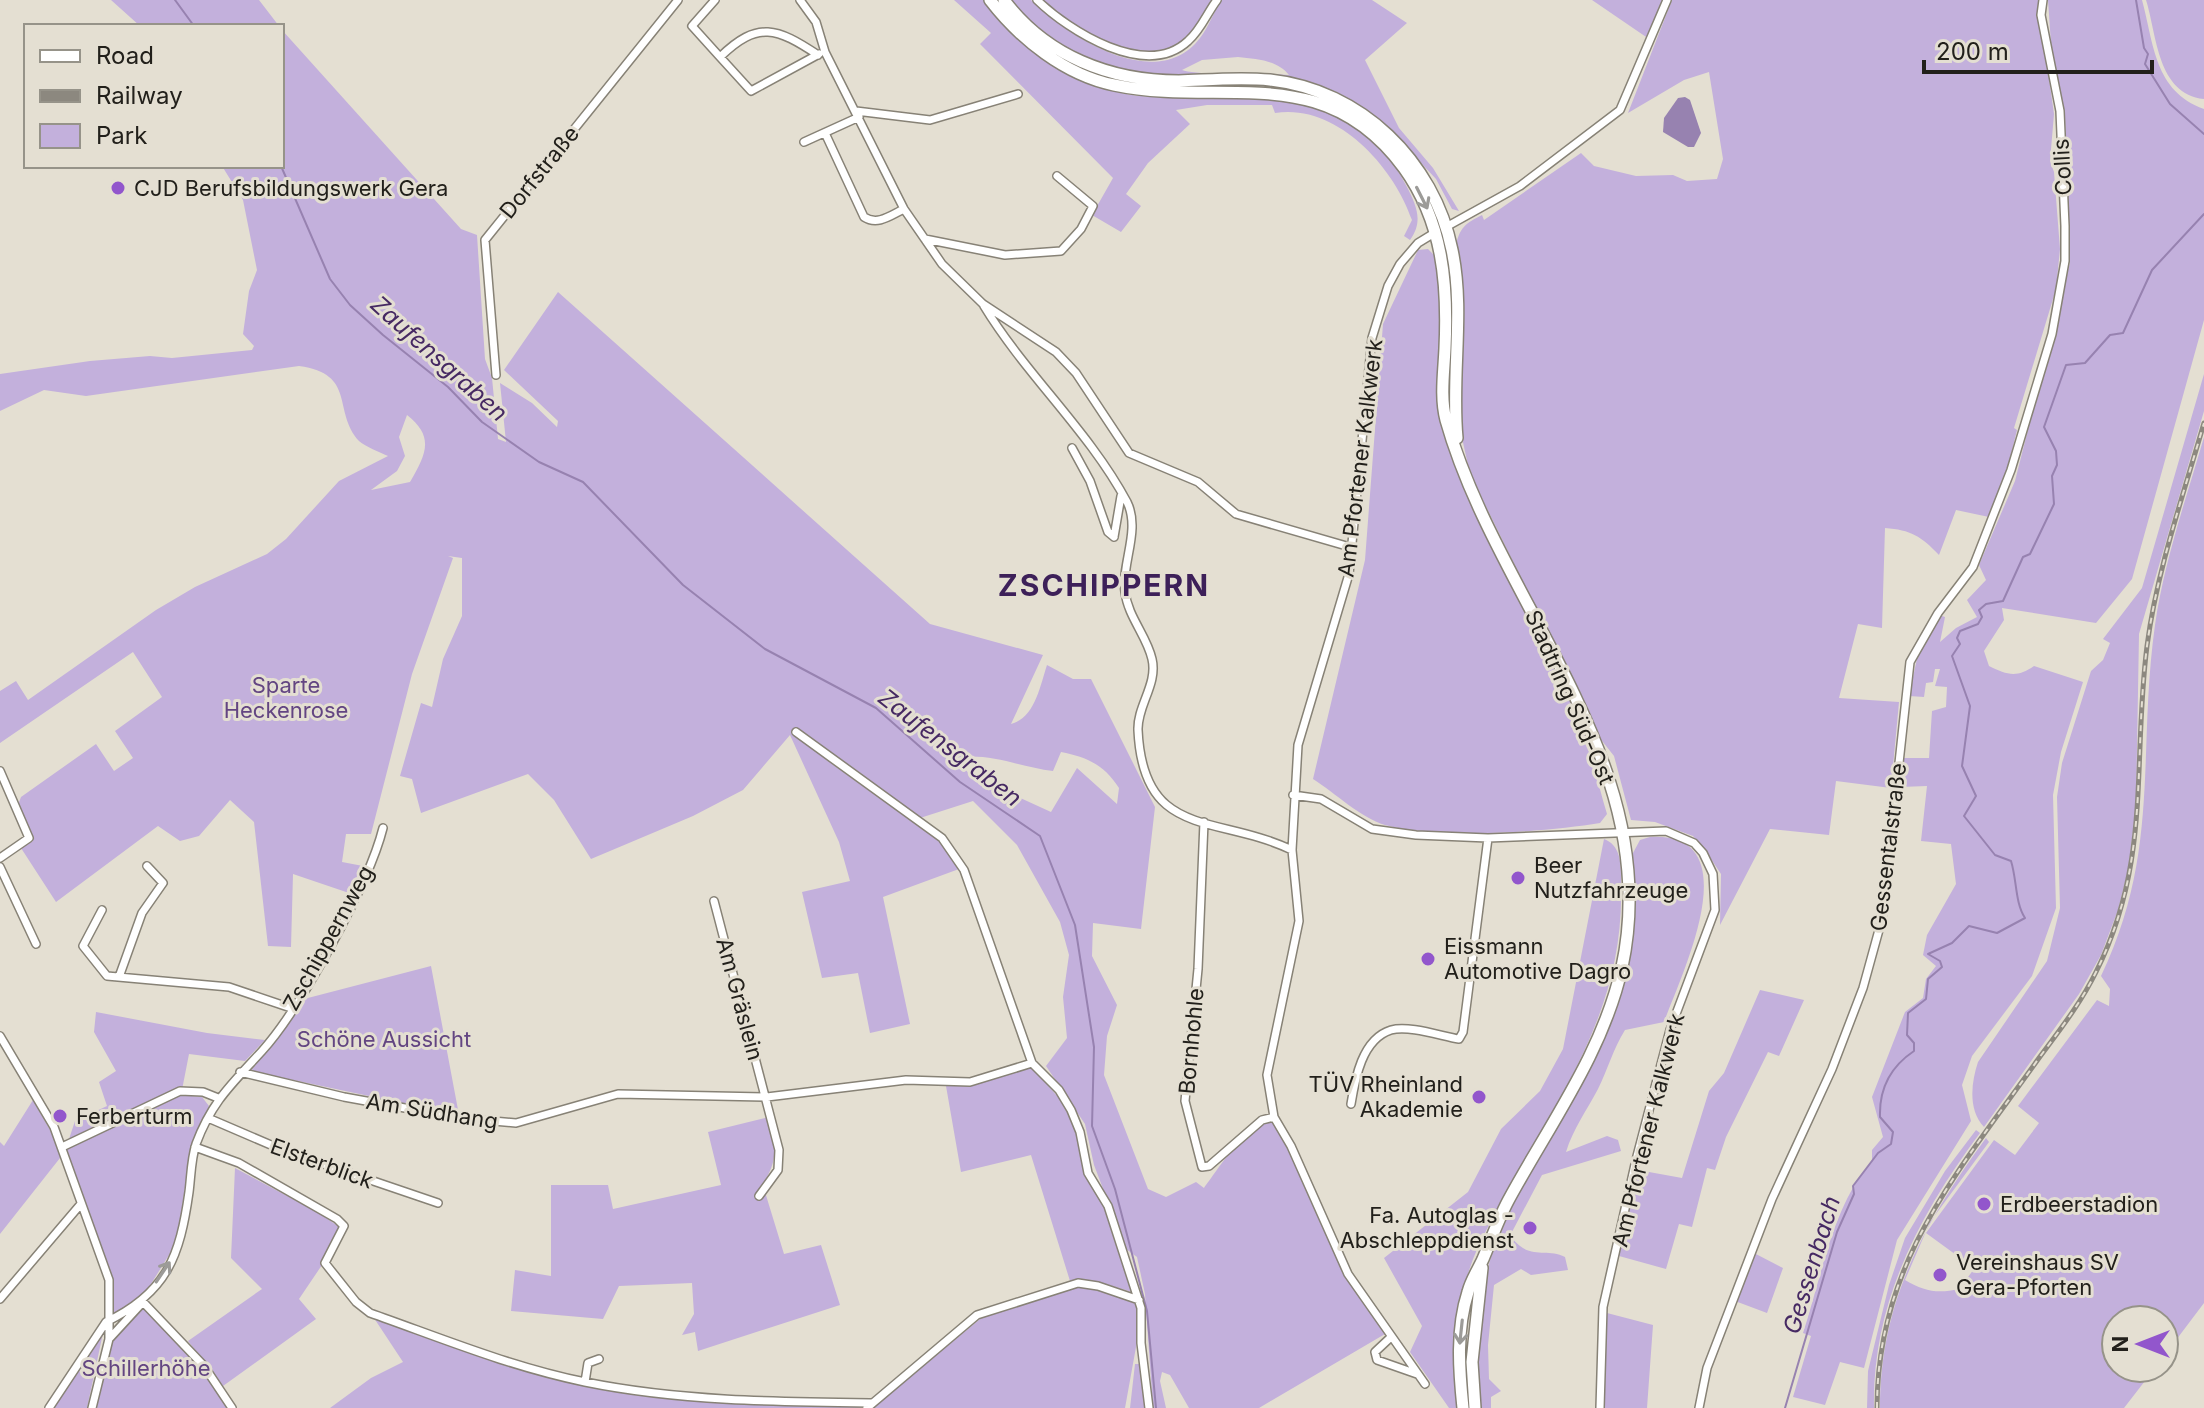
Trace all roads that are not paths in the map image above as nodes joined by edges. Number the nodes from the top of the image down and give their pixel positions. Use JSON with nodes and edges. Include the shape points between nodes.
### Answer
{"nodes":[{"id":1,"x":678,"y":0,"type":"edge"},
{"id":2,"x":715,"y":0,"type":"edge"},
{"id":3,"x":800,"y":0,"type":"edge"},
{"id":4,"x":990,"y":0,"type":"edge"},
{"id":5,"x":1004,"y":0,"type":"edge"},
{"id":6,"x":1037,"y":0,"type":"edge"},
{"id":7,"x":1217,"y":0,"type":"edge"},
{"id":8,"x":1667,"y":0,"type":"edge"},
{"id":9,"x":2043,"y":0,"type":"edge"},
{"id":10,"x":822,"y":54,"type":"junction"},
{"id":11,"x":720,"y":57,"type":"junction"},
{"id":12,"x":1018,"y":94,"type":"dead end"},
{"id":13,"x":857,"y":114,"type":"junction"},
{"id":14,"x":825,"y":133,"type":"junction"},
{"id":15,"x":804,"y":142,"type":"dead end"},
{"id":16,"x":1057,"y":176,"type":"dead end"},
{"id":17,"x":904,"y":209,"type":"junction"},
{"id":18,"x":1441,"y":229,"type":"junction"},
{"id":19,"x":925,"y":239,"type":"junction"},
{"id":20,"x":983,"y":304,"type":"junction"},
{"id":21,"x":2052,"y":334,"type":"joint"},
{"id":22,"x":496,"y":375,"type":"dead end"},
{"id":23,"x":1072,"y":448,"type":"dead end"},
{"id":24,"x":1121,"y":496,"type":"junction"},
{"id":25,"x":1350,"y":547,"type":"junction"},
{"id":26,"x":796,"y":732,"type":"dead end"},
{"id":27,"x":0,"y":771,"type":"edge"},
{"id":28,"x":1293,"y":795,"type":"junction"},
{"id":29,"x":1204,"y":822,"type":"junction"},
{"id":30,"x":383,"y":828,"type":"dead end"},
{"id":31,"x":1623,"y":831,"type":"junction"},
{"id":32,"x":1488,"y":838,"type":"junction"},
{"id":33,"x":1292,"y":850,"type":"junction"},
{"id":34,"x":0,"y":858,"type":"edge"},
{"id":35,"x":147,"y":866,"type":"dead end"},
{"id":36,"x":0,"y":867,"type":"edge"},
{"id":37,"x":714,"y":901,"type":"dead end"},
{"id":38,"x":102,"y":910,"type":"dead end"},
{"id":39,"x":36,"y":944,"type":"dead end"},
{"id":40,"x":119,"y":977,"type":"junction"},
{"id":41,"x":291,"y":1008,"type":"junction"},
{"id":42,"x":0,"y":1036,"type":"edge"},
{"id":43,"x":1032,"y":1063,"type":"junction"},
{"id":44,"x":240,"y":1072,"type":"junction"},
{"id":45,"x":767,"y":1097,"type":"junction"},
{"id":46,"x":218,"y":1098,"type":"junction"},
{"id":47,"x":1351,"y":1104,"type":"dead end"},
{"id":48,"x":1274,"y":1117,"type":"junction"},
{"id":49,"x":208,"y":1118,"type":"junction"},
{"id":50,"x":62,"y":1147,"type":"junction"},
{"id":51,"x":195,"y":1147,"type":"junction"},
{"id":52,"x":759,"y":1196,"type":"dead end"},
{"id":53,"x":438,"y":1203,"type":"dead end"},
{"id":54,"x":80,"y":1205,"type":"junction"},
{"id":55,"x":1483,"y":1260,"type":"junction"},
{"id":56,"x":0,"y":1299,"type":"edge"},
{"id":57,"x":1139,"y":1300,"type":"junction"},
{"id":58,"x":143,"y":1302,"type":"junction"},
{"id":59,"x":106,"y":1322,"type":"junction"},
{"id":60,"x":1391,"y":1337,"type":"junction"},
{"id":61,"x":109,"y":1339,"type":"junction"},
{"id":62,"x":599,"y":1359,"type":"dead end"},
{"id":63,"x":1418,"y":1375,"type":"junction"},
{"id":64,"x":585,"y":1382,"type":"junction"},
{"id":65,"x":1425,"y":1384,"type":"dead end"},
{"id":66,"x":869,"y":1405,"type":"edge"},
{"id":67,"x":49,"y":1408,"type":"edge"},
{"id":68,"x":92,"y":1408,"type":"edge"},
{"id":69,"x":232,"y":1408,"type":"edge"},
{"id":70,"x":1149,"y":1408,"type":"edge"},
{"id":71,"x":1463,"y":1408,"type":"edge"},
{"id":72,"x":1475,"y":1408,"type":"edge"},
{"id":73,"x":1600,"y":1408,"type":"edge"},
{"id":74,"x":1699,"y":1408,"type":"edge"}],
"edges":[{"from":1,"to":22,"type":"street","name":"Dorfstraße","via":[[485,240]]},
{"from":2,"to":11,"type":"street","via":[[692,26]]},
{"from":3,"to":10,"type":"street","via":[[816,22]]},
{"from":4,"to":18,"type":"main road","name":"Stadtring Süd-Ost","one_way":true,"via":[[1045,53],[1093,79],[1146,91],[1271,91],[1343,115],[1382,142]]},
{"from":5,"to":18,"type":"main road","name":"Stadtring Süd-Ost","via":[[1051,45],[1096,69],[1147,80],[1270,80],[1350,107],[1417,165],[1433,190]]},
{"from":6,"to":7,"type":"street","via":[[1080,34],[1111,48],[1153,54],[1187,43]]},
{"from":8,"to":18,"type":"street","via":[[1620,110],[1512,192]]},
{"from":9,"to":21,"type":"street","name":"Collis","via":[[2041,15],[2060,111],[2065,226],[2065,261]]},
{"from":10,"to":11,"type":"street","via":[[782,33],[759,31],[740,37]]},
{"from":10,"to":11,"type":"street","via":[[751,91]]},
{"from":10,"to":13,"type":"street"},
{"from":12,"to":13,"type":"street","via":[[930,120]]},
{"from":13,"to":14,"type":"street"},
{"from":13,"to":17,"type":"street"},
{"from":14,"to":15,"type":"street"},
{"from":14,"to":17,"type":"street","via":[[864,217],[883,219]]},
{"from":16,"to":19,"type":"street","via":[[1093,206],[1061,251],[1005,255]]},
{"from":17,"to":19,"type":"street"},
{"from":18,"to":25,"type":"street","name":"Am Pfortener Kalkwerk","via":[[1418,243],[1400,264],[1372,338]]},
{"from":18,"to":31,"type":"main road","name":"Stadtring Süd-Ost","via":[[1444,411],[1483,516],[1590,730]]},
{"from":19,"to":20,"type":"street"},
{"from":20,"to":24,"type":"street","via":[[1009,347],[1086,440]]},
{"from":20,"to":25,"type":"street","via":[[1056,352],[1129,453],[1198,482],[1236,514]]},
{"from":21,"to":74,"type":"street","name":"Gessentalstraße","via":[[2011,470],[1973,567],[1910,662],[1882,919],[1863,988],[1768,1210],[1707,1368]]},
{"from":23,"to":24,"type":"street","via":[[1114,537]]},
{"from":24,"to":29,"type":"street","via":[[1128,503],[1132,536],[1124,590],[1153,661],[1137,725],[1140,753],[1148,783],[1162,804],[1179,816]]},
{"from":25,"to":28,"type":"street","name":"Am Pfortener Kalkwerk","via":[[1349,574],[1298,745]]},
{"from":26,"to":43,"type":"street","via":[[942,838],[964,870]]},
{"from":27,"to":34,"type":"street","via":[[29,838]]},
{"from":28,"to":32,"type":"street","name":"Am Pfortener Kalkwerk","via":[[1321,799],[1372,829]]},
{"from":28,"to":33,"type":"street","name":"Am Pfortener Kalkwerk"},
{"from":29,"to":33,"type":"street"},
{"from":29,"to":48,"type":"street","name":"Bornhohle","via":[[1198,969],[1185,1101],[1202,1167],[1262,1120]]},
{"from":30,"to":41,"type":"street","name":"Zschippernweg","via":[[357,890]]},
{"from":31,"to":32,"type":"street","name":"Am Pfortener Kalkwerk"},
{"from":31,"to":55,"type":"main road","name":"Stadtring Süd-Ost","via":[[1628,928],[1610,1007],[1593,1050],[1507,1203]]},
{"from":31,"to":73,"type":"street","name":"Am Pfortener Kalkwerk","via":[[1666,831],[1694,843],[1713,874],[1715,910],[1670,1030],[1636,1160],[1603,1307]]},
{"from":32,"to":47,"type":"street","via":[[1463,1032],[1459,1039],[1394,1029],[1378,1037],[1355,1072]]},
{"from":33,"to":48,"type":"street","name":"Am Pfortener Kalkwerk","via":[[1299,921],[1267,1075]]},
{"from":35,"to":40,"type":"street","via":[[163,883],[142,913]]},
{"from":36,"to":39,"type":"street"},
{"from":37,"to":45,"type":"street","name":"Am Gräslein"},
{"from":38,"to":40,"type":"street","via":[[83,946],[107,976]]},
{"from":40,"to":41,"type":"street","via":[[229,987]]},
{"from":41,"to":44,"type":"street","name":"Zschippernweg","via":[[262,1051]]},
{"from":42,"to":50,"type":"street"},
{"from":43,"to":45,"type":"street","name":"Am Südhang","via":[[970,1082],[906,1080]]},
{"from":43,"to":57,"type":"street","via":[[1071,1110],[1088,1173],[1108,1206]]},
{"from":44,"to":45,"type":"street","name":"Am Südhang","via":[[344,1097],[490,1122],[516,1123],[618,1094]]},
{"from":44,"to":46,"type":"street","name":"Zschippernweg"},
{"from":45,"to":52,"type":"street","via":[[778,1170]]},
{"from":46,"to":49,"type":"street","name":"Zschippernweg"},
{"from":46,"to":50,"type":"street","via":[[180,1091]]},
{"from":48,"to":60,"type":"street","name":"Am Pfortener Kalkwerk","via":[[1348,1274]]},
{"from":49,"to":51,"type":"street","name":"Zschippernweg"},
{"from":49,"to":53,"type":"street","name":"Elsterblick","via":[[285,1151]]},
{"from":50,"to":54,"type":"street"},
{"from":58,"to":51,"type":"street","name":"Zschippernweg","one_way":true,"via":[[182,1243]]},
{"from":51,"to":64,"type":"street","via":[[239,1163],[344,1226],[325,1263],[370,1313],[525,1368]]},
{"from":54,"to":56,"type":"street"},
{"from":54,"to":59,"type":"street","via":[[109,1280]]},
{"from":55,"to":71,"type":"main road","name":"Stadtring Süd-Ost","one_way":true,"via":[[1467,1292],[1461,1327]]},
{"from":55,"to":72,"type":"main road","name":"Stadtring Süd-Ost","via":[[1473,1339]]},
{"from":57,"to":66,"type":"street","via":[[1078,1283],[977,1315]]},
{"from":57,"to":70,"type":"street"},
{"from":58,"to":59,"type":"street","name":"Zschippernweg"},
{"from":58,"to":61,"type":"street"},
{"from":58,"to":69,"type":"street","via":[[204,1366]]},
{"from":59,"to":61,"type":"street"},
{"from":59,"to":67,"type":"street"},
{"from":60,"to":63,"type":"street","name":"Am Pfortener Kalkwerk"},
{"from":60,"to":63,"type":"street","via":[[1375,1352],[1377,1360]]},
{"from":61,"to":68,"type":"street"},
{"from":62,"to":64,"type":"street","via":[[588,1363]]},
{"from":63,"to":65,"type":"street","name":"Am Pfortener Kalkwerk"},
{"from":64,"to":66,"type":"street","via":[[642,1392]]}]}
